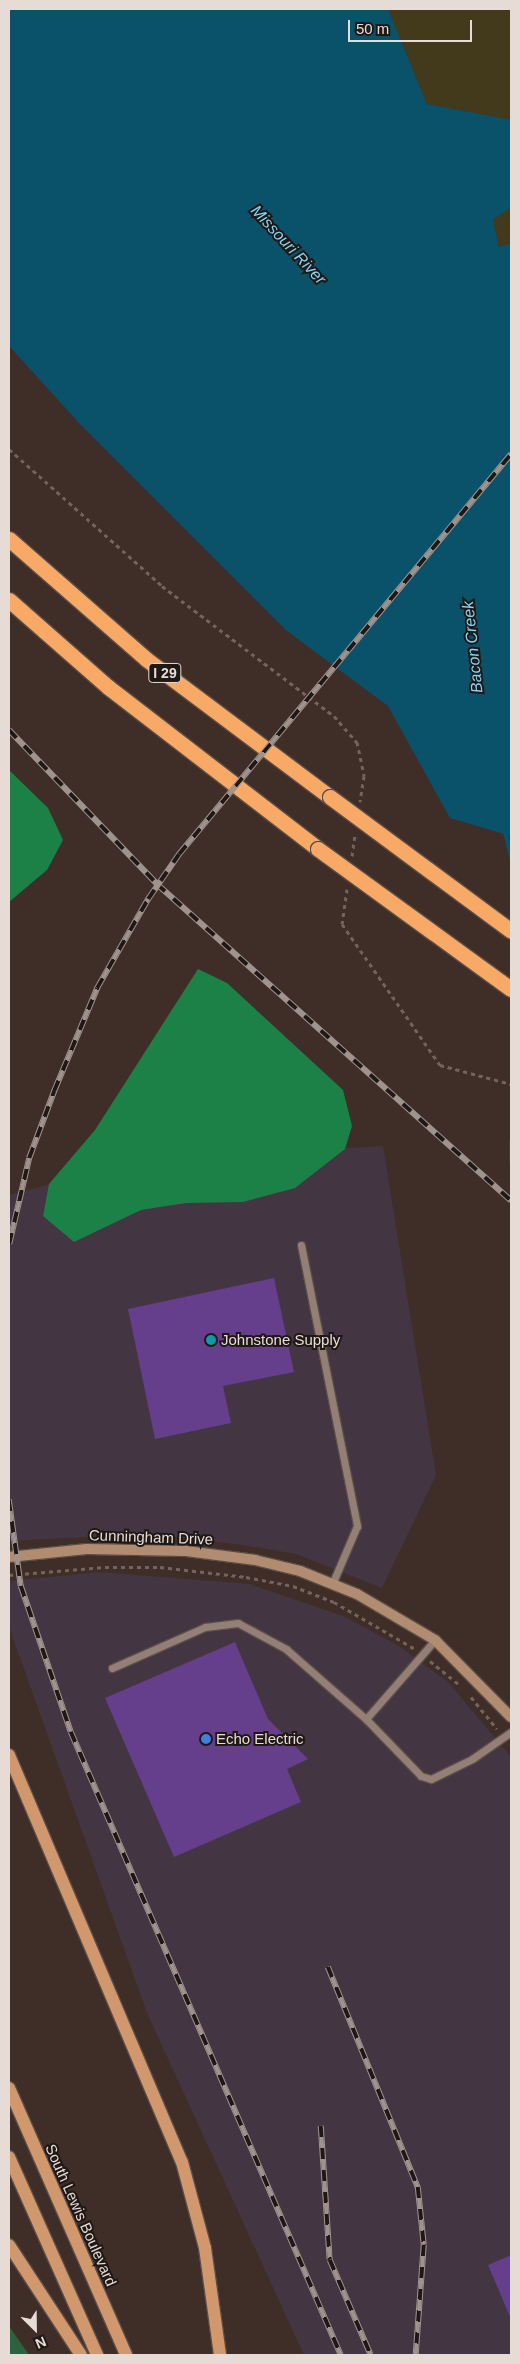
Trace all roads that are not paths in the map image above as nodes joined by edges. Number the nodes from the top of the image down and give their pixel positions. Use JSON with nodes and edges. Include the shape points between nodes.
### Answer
{"nodes":[{"id":1,"x":9,"y":539,"type":"edge"},
{"id":2,"x":9,"y":600,"type":"edge"},
{"id":3,"x":511,"y":931,"type":"edge"},
{"id":4,"x":511,"y":989,"type":"edge"},
{"id":5,"x":301,"y":1245,"type":"dead end"},
{"id":6,"x":9,"y":1557,"type":"edge"},
{"id":7,"x":333,"y":1582,"type":"junction"},
{"id":8,"x":435,"y":1640,"type":"junction"},
{"id":9,"x":112,"y":1668,"type":"dead end"},
{"id":10,"x":511,"y":1717,"type":"edge"},
{"id":11,"x":366,"y":1719,"type":"junction"},
{"id":12,"x":511,"y":1732,"type":"edge"},
{"id":13,"x":9,"y":1755,"type":"edge"},
{"id":14,"x":9,"y":2088,"type":"edge"},
{"id":15,"x":9,"y":2157,"type":"edge"},
{"id":16,"x":9,"y":2244,"type":"edge"},
{"id":17,"x":81,"y":2355,"type":"edge"},
{"id":18,"x":97,"y":2355,"type":"edge"},
{"id":19,"x":126,"y":2355,"type":"edge"},
{"id":20,"x":220,"y":2355,"type":"edge"}],
"edges":[{"from":1,"to":3,"type":"highway","number":"I 29","bridge":true,"via":[[146,659]]},
{"from":2,"to":4,"type":"highway","bridge":true,"via":[[108,687],[318,849]]},
{"from":5,"to":7,"type":"lane","via":[[357,1526]]},
{"from":6,"to":7,"type":"street","name":"Cunningham Drive","via":[[87,1548],[186,1551],[255,1560]]},
{"from":7,"to":8,"type":"street","name":"Cunningham Drive","via":[[398,1615]]},
{"from":8,"to":10,"type":"street","name":"Cunningham Drive"},
{"from":8,"to":11,"type":"lane"},
{"from":9,"to":11,"type":"lane","via":[[205,1627],[238,1622],[286,1649]]},
{"from":11,"to":12,"type":"lane","via":[[412,1769],[431,1779]]},
{"from":13,"to":20,"type":"main road","via":[[124,2016],[182,2162],[205,2248]]},
{"from":14,"to":19,"type":"main road","name":"South Lewis Boulevard"},
{"from":15,"to":18,"type":"main road"},
{"from":16,"to":17,"type":"main road"}]}
